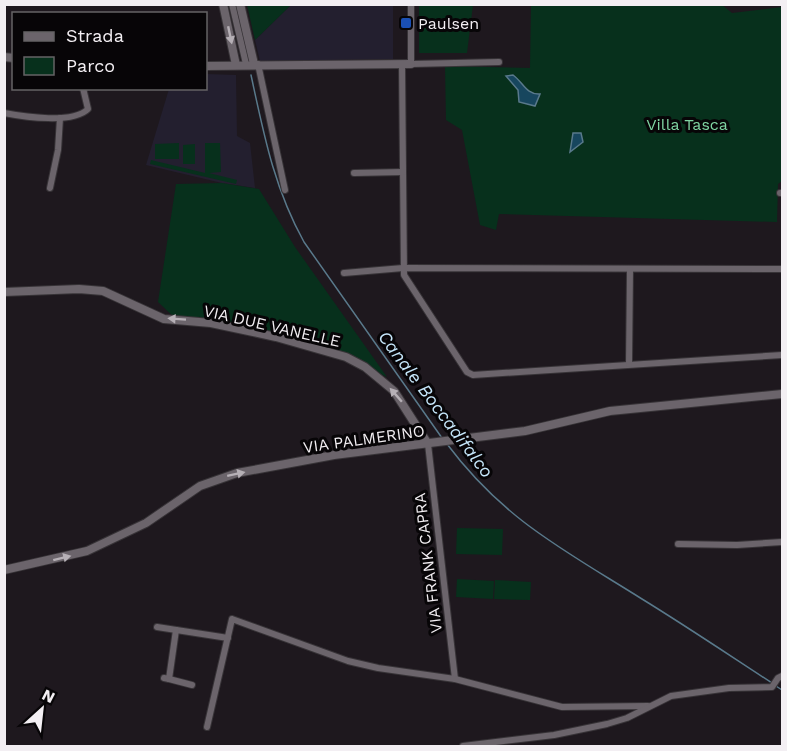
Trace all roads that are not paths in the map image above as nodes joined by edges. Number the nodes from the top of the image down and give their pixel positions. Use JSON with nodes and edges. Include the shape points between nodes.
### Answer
{"nodes":[{"id":1,"x":223,"y":4,"type":"edge"},
{"id":2,"x":232,"y":4,"type":"edge"},
{"id":3,"x":240,"y":4,"type":"edge"},
{"id":4,"x":411,"y":4,"type":"edge"},
{"id":5,"x":499,"y":62,"type":"dead end"},
{"id":6,"x":252,"y":64,"type":"junction"},
{"id":7,"x":407,"y":64,"type":"junction"},
{"id":8,"x":236,"y":65,"type":"junction"},
{"id":9,"x":207,"y":66,"type":"edge"},
{"id":10,"x":84,"y":90,"type":"edge"},
{"id":11,"x":4,"y":113,"type":"edge"},
{"id":12,"x":60,"y":118,"type":"junction"},
{"id":13,"x":403,"y":172,"type":"junction"},
{"id":14,"x":354,"y":173,"type":"dead end"},
{"id":15,"x":50,"y":188,"type":"dead end"},
{"id":16,"x":285,"y":190,"type":"dead end"},
{"id":17,"x":403,"y":268,"type":"junction"},
{"id":18,"x":783,"y":269,"type":"edge"},
{"id":19,"x":630,"y":270,"type":"junction"},
{"id":20,"x":344,"y":273,"type":"dead end"},
{"id":21,"x":4,"y":292,"type":"edge"},
{"id":22,"x":783,"y":355,"type":"edge"},
{"id":23,"x":629,"y":364,"type":"junction"},
{"id":24,"x":783,"y":394,"type":"edge"},
{"id":25,"x":428,"y":444,"type":"junction"},
{"id":26,"x":783,"y":542,"type":"edge"},
{"id":27,"x":678,"y":544,"type":"dead end"},
{"id":28,"x":4,"y":570,"type":"edge"},
{"id":29,"x":157,"y":627,"type":"dead end"},
{"id":30,"x":176,"y":630,"type":"junction"},
{"id":31,"x":228,"y":638,"type":"junction"},
{"id":32,"x":783,"y":676,"type":"edge"},
{"id":33,"x":455,"y":679,"type":"junction"},
{"id":34,"x":192,"y":686,"type":"dead end"},
{"id":35,"x":648,"y":706,"type":"junction"},
{"id":36,"x":207,"y":727,"type":"dead end"},
{"id":37,"x":463,"y":747,"type":"edge"}],
"edges":[{"from":1,"to":8,"type":"street","one_way":true},
{"from":2,"to":6,"type":"street"},
{"from":3,"to":6,"type":"street"},
{"from":4,"to":7,"type":"street"},
{"from":5,"to":7,"type":"street"},
{"from":6,"to":7,"type":"street"},
{"from":6,"to":8,"type":"street"},
{"from":6,"to":16,"type":"street"},
{"from":7,"to":13,"type":"street"},
{"from":8,"to":9,"type":"street"},
{"from":10,"to":12,"type":"street","via":[[88,109],[82,116]]},
{"from":11,"to":12,"type":"street"},
{"from":12,"to":15,"type":"street"},
{"from":13,"to":14,"type":"street"},
{"from":13,"to":17,"type":"street"},
{"from":17,"to":19,"type":"street"},
{"from":17,"to":20,"type":"street"},
{"from":17,"to":23,"type":"street","via":[[451,350],[473,375]]},
{"from":18,"to":19,"type":"street"},
{"from":19,"to":23,"type":"street"},
{"from":25,"to":21,"type":"street","name":"VIA DUE VANELLE","one_way":true,"via":[[394,391],[346,357],[276,337],[164,319],[103,291]]},
{"from":22,"to":23,"type":"street"},
{"from":24,"to":25,"type":"street","name":"VIA PALMERINO","via":[[610,411],[525,431]]},
{"from":28,"to":25,"type":"street","name":"VIA PALMERINO","one_way":true,"via":[[87,551],[146,523],[182,497],[221,477],[334,455]]},
{"from":25,"to":33,"type":"street","name":"VIA FRANK CAPRA"},
{"from":26,"to":27,"type":"street"},
{"from":29,"to":30,"type":"street"},
{"from":30,"to":31,"type":"street"},
{"from":30,"to":34,"type":"street","via":[[166,679]]},
{"from":31,"to":33,"type":"street","via":[[232,619],[348,661]]},
{"from":31,"to":36,"type":"street"},
{"from":32,"to":35,"type":"street","via":[[774,684],[690,692]]},
{"from":33,"to":35,"type":"street","via":[[562,707]]},
{"from":35,"to":37,"type":"street","via":[[627,718],[579,730]]}]}
